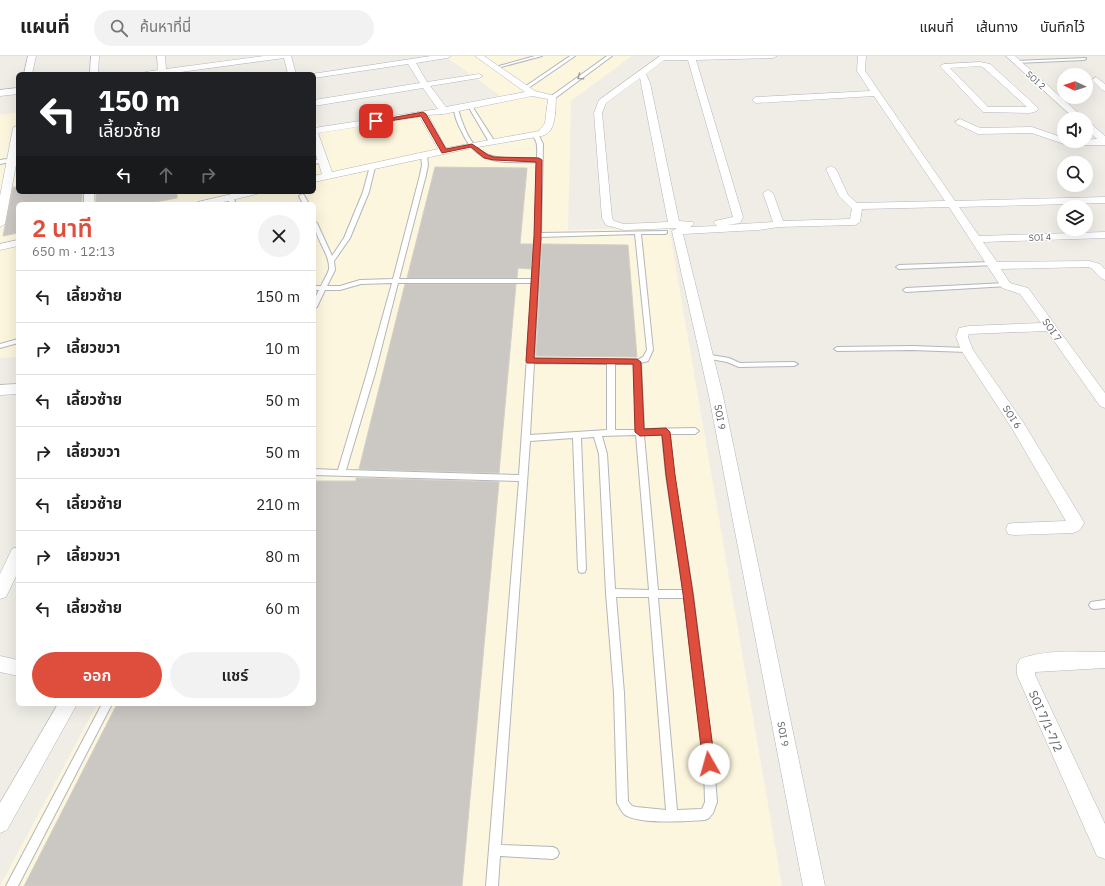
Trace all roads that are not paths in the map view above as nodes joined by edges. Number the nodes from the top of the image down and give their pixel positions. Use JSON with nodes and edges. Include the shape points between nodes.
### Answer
{"nodes":[{"id":1,"x":32,"y":56,"type":"edge"},
{"id":2,"x":95,"y":56,"type":"edge"},
{"id":3,"x":160,"y":56,"type":"edge"},
{"id":4,"x":282,"y":56,"type":"edge"},
{"id":5,"x":288,"y":56,"type":"edge"},
{"id":6,"x":448,"y":56,"type":"edge"},
{"id":7,"x":479,"y":56,"type":"edge"},
{"id":8,"x":540,"y":56,"type":"edge"},
{"id":9,"x":572,"y":56,"type":"edge"},
{"id":10,"x":609,"y":56,"type":"edge"},
{"id":11,"x":748,"y":56,"type":"edge"},
{"id":12,"x":774,"y":56,"type":"edge"},
{"id":13,"x":862,"y":56,"type":"edge"},
{"id":14,"x":664,"y":57,"type":"edge"},
{"id":15,"x":691,"y":57,"type":"edge"},
{"id":16,"x":1013,"y":59,"type":"edge"},
{"id":17,"x":1084,"y":59,"type":"dead end"},
{"id":18,"x":227,"y":60,"type":"edge"},
{"id":19,"x":411,"y":62,"type":"junction"},
{"id":20,"x":501,"y":66,"type":"dead end"},
{"id":21,"x":28,"y":72,"type":"edge"},
{"id":22,"x":94,"y":72,"type":"edge"},
{"id":23,"x":162,"y":72,"type":"edge"},
{"id":24,"x":167,"y":72,"type":"edge"},
{"id":25,"x":230,"y":72,"type":"edge"},
{"id":26,"x":292,"y":72,"type":"edge"},
{"id":27,"x":642,"y":74,"type":"junction"},
{"id":28,"x":316,"y":76,"type":"edge"},
{"id":29,"x":479,"y":76,"type":"dead end"},
{"id":30,"x":1096,"y":80,"type":"dead end"},
{"id":31,"x":425,"y":85,"type":"junction"},
{"id":32,"x":1105,"y":88,"type":"edge"},
{"id":33,"x":16,"y":91,"type":"edge"},
{"id":34,"x":528,"y":91,"type":"junction"},
{"id":35,"x":1050,"y":92,"type":"junction"},
{"id":36,"x":0,"y":93,"type":"edge"},
{"id":37,"x":876,"y":93,"type":"junction"},
{"id":38,"x":1017,"y":93,"type":"junction"},
{"id":39,"x":552,"y":98,"type":"junction"},
{"id":40,"x":756,"y":100,"type":"dead end"},
{"id":41,"x":316,"y":103,"type":"edge"},
{"id":42,"x":470,"y":106,"type":"junction"},
{"id":43,"x":456,"y":109,"type":"junction"},
{"id":44,"x":444,"y":111,"type":"junction"},
{"id":45,"x":1072,"y":112,"type":"edge"},
{"id":46,"x":423,"y":114,"type":"junction"},
{"id":47,"x":960,"y":122,"type":"dead end"},
{"id":48,"x":1093,"y":130,"type":"edge"},
{"id":49,"x":316,"y":135,"type":"edge"},
{"id":50,"x":533,"y":135,"type":"junction"},
{"id":51,"x":1105,"y":141,"type":"edge"},
{"id":52,"x":492,"y":142,"type":"junction"},
{"id":53,"x":472,"y":146,"type":"junction"},
{"id":54,"x":317,"y":150,"type":"edge"},
{"id":55,"x":444,"y":152,"type":"junction"},
{"id":56,"x":15,"y":156,"type":"edge"},
{"id":57,"x":424,"y":156,"type":"junction"},
{"id":58,"x":324,"y":160,"type":"junction"},
{"id":59,"x":539,"y":160,"type":"junction"},
{"id":60,"x":0,"y":162,"type":"edge"},
{"id":61,"x":316,"y":162,"type":"edge"},
{"id":62,"x":372,"y":166,"type":"junction"},
{"id":63,"x":831,"y":169,"type":"dead end"},
{"id":64,"x":328,"y":176,"type":"junction"},
{"id":65,"x":316,"y":179,"type":"edge"},
{"id":66,"x":768,"y":192,"type":"dead end"},
{"id":67,"x":247,"y":194,"type":"edge"},
{"id":68,"x":302,"y":196,"type":"dead end"},
{"id":69,"x":1105,"y":200,"type":"edge"},
{"id":70,"x":231,"y":201,"type":"edge"},
{"id":71,"x":304,"y":202,"type":"edge"},
{"id":72,"x":952,"y":204,"type":"junction"},
{"id":73,"x":857,"y":208,"type":"junction"},
{"id":74,"x":0,"y":224,"type":"edge"},
{"id":75,"x":779,"y":224,"type":"junction"},
{"id":76,"x":674,"y":225,"type":"junction"},
{"id":77,"x":316,"y":227,"type":"edge"},
{"id":78,"x":665,"y":232,"type":"dead end"},
{"id":79,"x":638,"y":233,"type":"junction"},
{"id":80,"x":1105,"y":235,"type":"edge"},
{"id":81,"x":538,"y":236,"type":"junction"},
{"id":82,"x":976,"y":239,"type":"junction"},
{"id":83,"x":16,"y":243,"type":"edge"},
{"id":84,"x":0,"y":247,"type":"edge"},
{"id":85,"x":331,"y":261,"type":"junction"},
{"id":86,"x":993,"y":265,"type":"junction"},
{"id":87,"x":899,"y":267,"type":"dead end"},
{"id":88,"x":1105,"y":276,"type":"edge"},
{"id":89,"x":395,"y":281,"type":"junction"},
{"id":90,"x":535,"y":281,"type":"junction"},
{"id":91,"x":1006,"y":285,"type":"junction"},
{"id":92,"x":316,"y":288,"type":"edge"},
{"id":93,"x":323,"y":288,"type":"junction"},
{"id":94,"x":906,"y":290,"type":"dead end"},
{"id":95,"x":316,"y":303,"type":"edge"},
{"id":96,"x":1050,"y":327,"type":"junction"},
{"id":97,"x":16,"y":342,"type":"edge"},
{"id":98,"x":0,"y":346,"type":"edge"},
{"id":99,"x":837,"y":349,"type":"dead end"},
{"id":100,"x":967,"y":350,"type":"junction"},
{"id":101,"x":707,"y":356,"type":"junction"},
{"id":102,"x":530,"y":361,"type":"junction"},
{"id":103,"x":611,"y":362,"type":"junction"},
{"id":104,"x":637,"y":362,"type":"junction"},
{"id":105,"x":794,"y":364,"type":"dead end"},
{"id":106,"x":16,"y":389,"type":"edge"},
{"id":107,"x":1,"y":393,"type":"edge"},
{"id":108,"x":1105,"y":403,"type":"edge"},
{"id":109,"x":695,"y":431,"type":"dead end"},
{"id":110,"x":640,"y":432,"type":"junction"},
{"id":111,"x":666,"y":432,"type":"junction"},
{"id":112,"x":611,"y":433,"type":"junction"},
{"id":113,"x":597,"y":434,"type":"junction"},
{"id":114,"x":577,"y":435,"type":"junction"},
{"id":115,"x":526,"y":438,"type":"junction"},
{"id":116,"x":316,"y":472,"type":"edge"},
{"id":117,"x":341,"y":473,"type":"junction"},
{"id":118,"x":523,"y":478,"type":"junction"},
{"id":119,"x":1014,"y":529,"type":"dead end"},
{"id":120,"x":16,"y":558,"type":"edge"},
{"id":121,"x":582,"y":569,"type":"dead end"},
{"id":122,"x":0,"y":592,"type":"edge"},
{"id":123,"x":611,"y":593,"type":"junction"},
{"id":124,"x":653,"y":593,"type":"junction"},
{"id":125,"x":688,"y":594,"type":"junction"},
{"id":126,"x":1105,"y":604,"type":"edge"},
{"id":127,"x":1094,"y":605,"type":"dead end"},
{"id":128,"x":1105,"y":660,"type":"edge"},
{"id":129,"x":0,"y":664,"type":"edge"},
{"id":130,"x":16,"y":668,"type":"edge"},
{"id":131,"x":67,"y":706,"type":"edge"},
{"id":132,"x":106,"y":706,"type":"edge"},
{"id":133,"x":672,"y":816,"type":"junction"},
{"id":134,"x":0,"y":823,"type":"edge"},
{"id":135,"x":1105,"y":848,"type":"edge"},
{"id":136,"x":495,"y":850,"type":"junction"},
{"id":137,"x":553,"y":853,"type":"dead end"},
{"id":138,"x":12,"y":886,"type":"edge"},
{"id":139,"x":492,"y":886,"type":"edge"},
{"id":140,"x":814,"y":886,"type":"edge"}],
"edges":[{"from":1,"to":21,"type":"street"},
{"from":2,"to":22,"type":"street"},
{"from":3,"to":23,"type":"street"},
{"from":4,"to":18,"type":"street"},
{"from":5,"to":26,"type":"street"},
{"from":6,"to":19,"type":"street"},
{"from":7,"to":34,"type":"street"},
{"from":8,"to":20,"type":"lane"},
{"from":9,"to":34,"type":"lane"},
{"from":10,"to":39,"type":"lane","one_way":true},
{"from":11,"to":12,"type":"street"},
{"from":11,"to":15,"type":"street"},
{"from":13,"to":37,"type":"street","via":[[861,71]]},
{"from":14,"to":15,"type":"street"},
{"from":14,"to":27,"type":"street"},
{"from":15,"to":76,"type":"street","via":[[738,217],[736,221],[727,223]]},
{"from":16,"to":17,"type":"lane"},
{"from":16,"to":35,"type":"street","name":"SOI 2"},
{"from":18,"to":24,"type":"street"},
{"from":18,"to":25,"type":"street"},
{"from":19,"to":28,"type":"street"},
{"from":19,"to":31,"type":"street"},
{"from":27,"to":76,"type":"street","via":[[646,83]]},
{"from":27,"to":76,"type":"street","via":[[602,102],[599,108],[606,218],[610,223],[624,227]]},
{"from":29,"to":31,"type":"street"},
{"from":30,"to":32,"type":"street"},
{"from":31,"to":41,"type":"street"},
{"from":31,"to":44,"type":"street"},
{"from":33,"to":36,"type":"street"},
{"from":34,"to":39,"type":"street"},
{"from":34,"to":42,"type":"street"},
{"from":35,"to":38,"type":"street"},
{"from":35,"to":45,"type":"street","name":"SOI 2"},
{"from":37,"to":40,"type":"street"},
{"from":37,"to":72,"type":"street"},
{"from":38,"to":38,"type":"street","via":[[987,66],[944,66],[986,110],[1034,109]]},
{"from":39,"to":50,"type":"street","via":[[550,123],[542,133]]},
{"from":42,"to":43,"type":"street"},
{"from":42,"to":52,"type":"lane"},
{"from":43,"to":44,"type":"street"},
{"from":43,"to":53,"type":"lane"},
{"from":44,"to":46,"type":"street"},
{"from":46,"to":49,"type":"street"},
{"from":46,"to":55,"type":"street"},
{"from":47,"to":51,"type":"street","via":[[978,131],[1032,130],[1063,142]]},
{"from":48,"to":51,"type":"street"},
{"from":50,"to":52,"type":"street"},
{"from":50,"to":59,"type":"lane","via":[[540,144]]},
{"from":52,"to":53,"type":"street"},
{"from":53,"to":55,"type":"street"},
{"from":53,"to":59,"type":"lane","via":[[486,157]]},
{"from":54,"to":58,"type":"street"},
{"from":55,"to":57,"type":"street"},
{"from":56,"to":60,"type":"lane"},
{"from":56,"to":74,"type":"street"},
{"from":57,"to":62,"type":"street"},
{"from":57,"to":89,"type":"lane","via":[[423,175]]},
{"from":58,"to":61,"type":"lane"},
{"from":58,"to":64,"type":"street"},
{"from":59,"to":81,"type":"lane"},
{"from":62,"to":64,"type":"street"},
{"from":62,"to":85,"type":"lane","via":[[366,192],[348,238]]},
{"from":63,"to":73,"type":"street","via":[[848,203]]},
{"from":64,"to":65,"type":"street"},
{"from":66,"to":75,"type":"street"},
{"from":67,"to":70,"type":"street"},
{"from":68,"to":71,"type":"lane"},
{"from":69,"to":72,"type":"street"},
{"from":72,"to":73,"type":"street"},
{"from":72,"to":82,"type":"street"},
{"from":73,"to":75,"type":"street","name":"SOI 9","via":[[855,222]]},
{"from":75,"to":101,"type":"street","name":"SOI 9","via":[[677,231]]},
{"from":77,"to":85,"type":"lane"},
{"from":78,"to":79,"type":"lane"},
{"from":79,"to":81,"type":"lane"},
{"from":79,"to":104,"type":"lane","via":[[650,350],[646,359]]},
{"from":80,"to":82,"type":"street","name":"SOI 4"},
{"from":81,"to":90,"type":"lane"},
{"from":82,"to":86,"type":"street"},
{"from":83,"to":84,"type":"street"},
{"from":85,"to":93,"type":"lane","via":[[332,270]]},
{"from":86,"to":87,"type":"lane"},
{"from":86,"to":88,"type":"street","via":[[1090,264],[1096,266]]},
{"from":86,"to":91,"type":"street"},
{"from":89,"to":90,"type":"lane"},
{"from":89,"to":93,"type":"lane","via":[[362,282],[340,288]]},
{"from":89,"to":117,"type":"lane"},
{"from":90,"to":102,"type":"lane"},
{"from":91,"to":94,"type":"lane"},
{"from":91,"to":96,"type":"street","name":"SOI 7","via":[[1024,291]]},
{"from":92,"to":93,"type":"lane"},
{"from":93,"to":95,"type":"lane"},
{"from":96,"to":100,"type":"street","name":"SOI 6","via":[[969,330],[963,332],[962,337]]},
{"from":96,"to":108,"type":"street","name":"SOI 7"},
{"from":97,"to":98,"type":"lane"},
{"from":99,"to":100,"type":"lane"},
{"from":100,"to":119,"type":"street","name":"SOI 6","via":[[1018,426],[1076,523],[1073,527]]},
{"from":101,"to":105,"type":"lane","via":[[729,360],[739,365]]},
{"from":101,"to":140,"type":"street","name":"SOI 9"},
{"from":102,"to":103,"type":"lane"},
{"from":102,"to":115,"type":"lane"},
{"from":103,"to":104,"type":"lane"},
{"from":103,"to":112,"type":"lane"},
{"from":104,"to":110,"type":"lane"},
{"from":106,"to":107,"type":"street"},
{"from":109,"to":111,"type":"lane"},
{"from":110,"to":111,"type":"lane"},
{"from":110,"to":112,"type":"lane"},
{"from":110,"to":124,"type":"lane"},
{"from":111,"to":125,"type":"lane"},
{"from":112,"to":113,"type":"lane"},
{"from":113,"to":114,"type":"lane"},
{"from":113,"to":123,"type":"lane","via":[[603,454]]},
{"from":114,"to":115,"type":"lane"},
{"from":114,"to":121,"type":"lane"},
{"from":115,"to":118,"type":"lane"},
{"from":116,"to":117,"type":"lane"},
{"from":117,"to":118,"type":"lane"},
{"from":118,"to":136,"type":"lane"},
{"from":120,"to":122,"type":"street"},
{"from":123,"to":124,"type":"lane"},
{"from":123,"to":133,"type":"lane","via":[[619,693],[623,803],[628,810],[636,813]]},
{"from":124,"to":125,"type":"lane"},
{"from":124,"to":133,"type":"lane"},
{"from":125,"to":133,"type":"lane","via":[[709,764],[711,802],[705,814]]},
{"from":126,"to":127,"type":"lane"},
{"from":128,"to":135,"type":"street","name":"SOI 7/1-7/2","via":[[1041,662],[1026,665],[1024,669]]},
{"from":129,"to":130,"type":"street"},
{"from":131,"to":134,"type":"street"},
{"from":132,"to":138,"type":"lane"},
{"from":136,"to":137,"type":"lane"},
{"from":136,"to":139,"type":"lane"}]}
